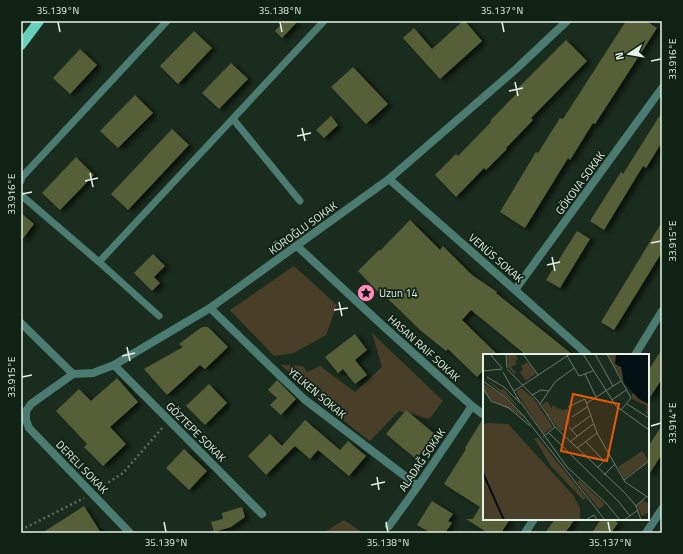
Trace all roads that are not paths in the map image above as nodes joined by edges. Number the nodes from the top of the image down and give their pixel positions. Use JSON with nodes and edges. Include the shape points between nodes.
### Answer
{"nodes":[{"id":1,"x":39,"y":21,"type":"edge"},
{"id":2,"x":167,"y":21,"type":"edge"},
{"id":3,"x":324,"y":21,"type":"edge"},
{"id":4,"x":567,"y":21,"type":"edge"},
{"id":5,"x":21,"y":45,"type":"edge"},
{"id":6,"x":662,"y":88,"type":"edge"},
{"id":7,"x":233,"y":119,"type":"junction"},
{"id":8,"x":390,"y":179,"type":"junction"},
{"id":9,"x":21,"y":181,"type":"edge"},
{"id":10,"x":21,"y":195,"type":"edge"},
{"id":11,"x":300,"y":201,"type":"dead end"},
{"id":12,"x":297,"y":246,"type":"junction"},
{"id":13,"x":98,"y":262,"type":"junction"},
{"id":14,"x":515,"y":290,"type":"junction"},
{"id":15,"x":210,"y":308,"type":"junction"},
{"id":16,"x":662,"y":311,"type":"edge"},
{"id":17,"x":159,"y":316,"type":"dead end"},
{"id":18,"x":21,"y":323,"type":"edge"},
{"id":19,"x":587,"y":354,"type":"edge"},
{"id":20,"x":636,"y":354,"type":"edge"},
{"id":21,"x":114,"y":365,"type":"junction"},
{"id":22,"x":73,"y":374,"type":"junction"},
{"id":23,"x":472,"y":406,"type":"junction"},
{"id":24,"x":483,"y":414,"type":"edge"},
{"id":25,"x":418,"y":486,"type":"junction"},
{"id":26,"x":662,"y":509,"type":"edge"},
{"id":27,"x":262,"y":514,"type":"dead end"},
{"id":28,"x":533,"y":520,"type":"edge"},
{"id":29,"x":389,"y":526,"type":"dead end"},
{"id":30,"x":130,"y":533,"type":"edge"},
{"id":31,"x":525,"y":533,"type":"edge"},
{"id":32,"x":646,"y":533,"type":"edge"}],
"edges":[{"from":1,"to":5,"type":"main road"},
{"from":2,"to":9,"type":"lane"},
{"from":3,"to":7,"type":"lane"},
{"from":4,"to":8,"type":"street","name":"KÖROĞLU SOKAK","via":[[516,70]]},
{"from":6,"to":14,"type":"street","name":"GÖKOVA SOKAK"},
{"from":7,"to":11,"type":"lane"},
{"from":7,"to":13,"type":"lane"},
{"from":8,"to":12,"type":"street","name":"KÖROĞLU SOKAK"},
{"from":8,"to":14,"type":"street","name":"VENÜS SOKAK"},
{"from":10,"to":13,"type":"lane"},
{"from":12,"to":15,"type":"street","name":"KÖROĞLU SOKAK"},
{"from":12,"to":23,"type":"street","name":"HASAN RAIF SOKAK"},
{"from":13,"to":17,"type":"lane"},
{"from":14,"to":19,"type":"street","name":"VENÜS SOKAK"},
{"from":15,"to":21,"type":"street","name":"KÖROĞLU SOKAK"},
{"from":15,"to":25,"type":"street","name":"YELKEN SOKAK","via":[[304,399]]},
{"from":16,"to":20,"type":"street"},
{"from":18,"to":22,"type":"street"},
{"from":21,"to":22,"type":"street","name":"KÖROĞLU SOKAK","via":[[94,374]]},
{"from":21,"to":27,"type":"street","name":"GÖZTEPE SOKAK"},
{"from":22,"to":30,"type":"street","name":"DERELI SOKAK","via":[[31,404],[26,411],[26,420],[29,428]]},
{"from":23,"to":24,"type":"street","name":"HASAN RAIF SOKAK"},
{"from":23,"to":25,"type":"street","name":"ALADAĞ SOKAK"},
{"from":25,"to":29,"type":"street","name":"ALADAĞ SOKAK"},
{"from":26,"to":32,"type":"street"},
{"from":28,"to":31,"type":"street"}]}
